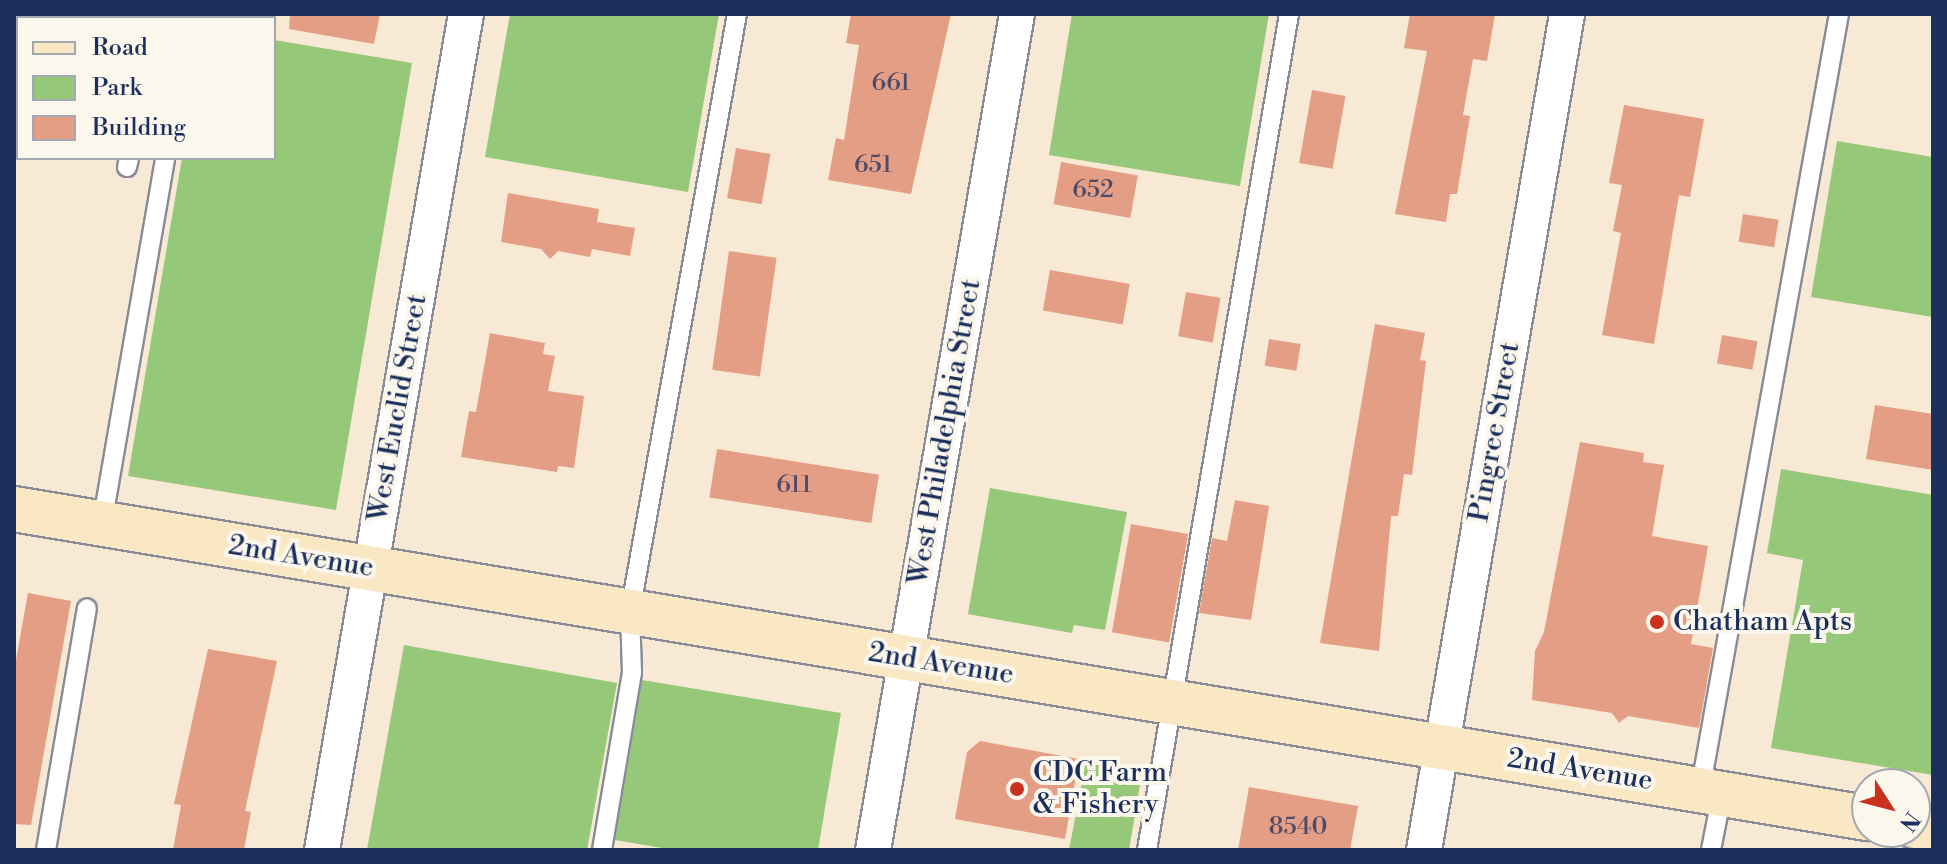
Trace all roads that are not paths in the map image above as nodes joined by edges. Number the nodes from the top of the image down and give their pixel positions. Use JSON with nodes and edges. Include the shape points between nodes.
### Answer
{"nodes":[{"id":1,"x":466,"y":14,"type":"edge"},
{"id":2,"x":737,"y":14,"type":"edge"},
{"id":3,"x":1017,"y":14,"type":"edge"},
{"id":4,"x":1289,"y":14,"type":"edge"},
{"id":5,"x":1567,"y":14,"type":"edge"},
{"id":6,"x":1839,"y":14,"type":"edge"},
{"id":7,"x":165,"y":160,"type":"edge"},
{"id":8,"x":14,"y":509,"type":"edge"},
{"id":9,"x":102,"y":524,"type":"junction"},
{"id":10,"x":371,"y":569,"type":"junction"},
{"id":11,"x":87,"y":608,"type":"dead end"},
{"id":12,"x":630,"y":612,"type":"junction"},
{"id":13,"x":906,"y":658,"type":"junction"},
{"id":14,"x":1172,"y":702,"type":"junction"},
{"id":15,"x":1441,"y":747,"type":"junction"},
{"id":16,"x":1711,"y":792,"type":"junction"},
{"id":17,"x":1851,"y":815,"type":"edge"},
{"id":18,"x":46,"y":850,"type":"edge"},
{"id":19,"x":322,"y":850,"type":"edge"},
{"id":20,"x":602,"y":850,"type":"edge"},
{"id":21,"x":873,"y":850,"type":"edge"},
{"id":22,"x":1147,"y":850,"type":"edge"},
{"id":23,"x":1424,"y":850,"type":"edge"},
{"id":24,"x":1711,"y":850,"type":"edge"}],
"edges":[{"from":1,"to":10,"type":"street","name":"West Euclid Street"},
{"from":2,"to":12,"type":"lane"},
{"from":3,"to":13,"type":"street","name":"West Philadelphia Street"},
{"from":4,"to":14,"type":"lane"},
{"from":5,"to":15,"type":"street","name":"Pingree Street"},
{"from":6,"to":16,"type":"lane"},
{"from":7,"to":9,"type":"lane"},
{"from":8,"to":9,"type":"street","name":"2nd Avenue"},
{"from":9,"to":10,"type":"street","name":"2nd Avenue"},
{"from":10,"to":12,"type":"street","name":"2nd Avenue"},
{"from":10,"to":19,"type":"street","name":"West Euclid Street"},
{"from":11,"to":18,"type":"lane"},
{"from":12,"to":13,"type":"street","name":"2nd Avenue"},
{"from":12,"to":20,"type":"lane","via":[[632,672]]},
{"from":13,"to":14,"type":"street","name":"2nd Avenue"},
{"from":13,"to":21,"type":"street","name":"West Philadelphia Street"},
{"from":14,"to":15,"type":"street","name":"2nd Avenue"},
{"from":14,"to":22,"type":"lane"},
{"from":15,"to":16,"type":"street","name":"2nd Avenue"},
{"from":15,"to":23,"type":"street","name":"Pingree Street"},
{"from":16,"to":17,"type":"street","name":"2nd Avenue"},
{"from":16,"to":24,"type":"lane"}]}
